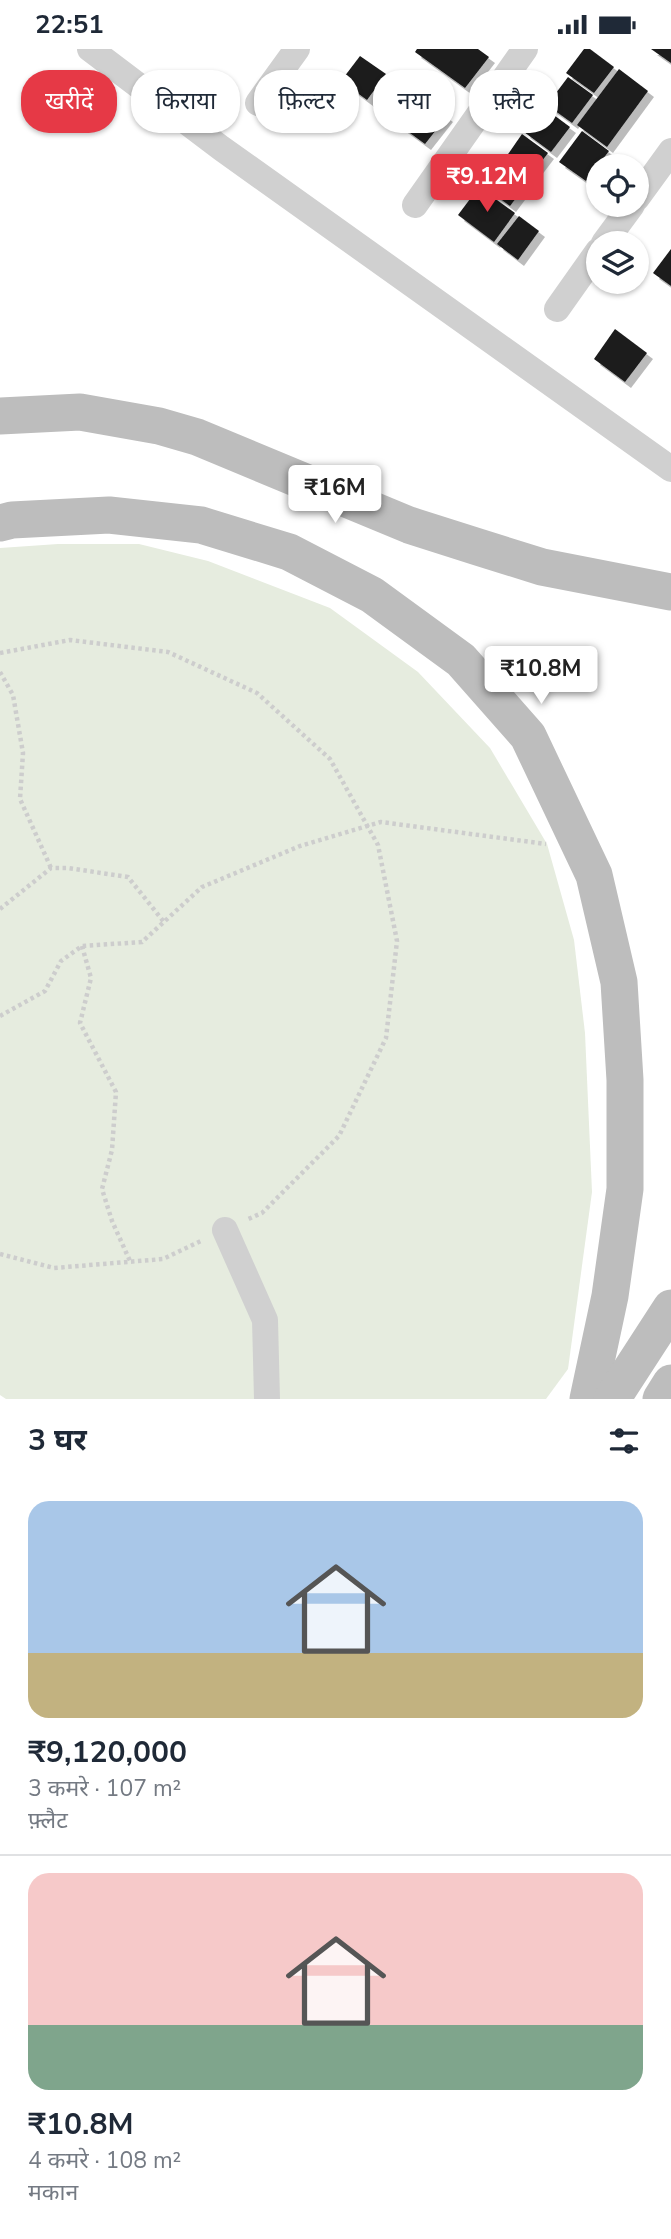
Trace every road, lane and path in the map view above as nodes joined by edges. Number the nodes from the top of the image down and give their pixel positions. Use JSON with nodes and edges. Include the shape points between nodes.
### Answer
{"nodes":[{"id":1,"x":90,"y":49,"type":"edge"},
{"id":2,"x":297,"y":49,"type":"edge"},
{"id":3,"x":525,"y":49,"type":"edge"},
{"id":4,"x":282,"y":70,"type":"edge"},
{"id":5,"x":671,"y":151,"type":"edge"},
{"id":6,"x":649,"y":181,"type":"edge"},
{"id":7,"x":415,"y":205,"type":"dead end"},
{"id":8,"x":586,"y":268,"type":"edge"},
{"id":9,"x":557,"y":309,"type":"dead end"},
{"id":10,"x":0,"y":416,"type":"edge"},
{"id":11,"x":671,"y":468,"type":"edge"},
{"id":12,"x":0,"y":523,"type":"edge"},
{"id":13,"x":671,"y":592,"type":"edge"},
{"id":14,"x":0,"y":653,"type":"edge"},
{"id":15,"x":0,"y":672,"type":"edge"},
{"id":16,"x":547,"y":844,"type":"dead end"},
{"id":17,"x":51,"y":868,"type":"junction"},
{"id":18,"x":0,"y":909,"type":"edge"},
{"id":19,"x":164,"y":922,"type":"junction"},
{"id":20,"x":82,"y":946,"type":"junction"},
{"id":21,"x":0,"y":1005,"type":"edge"},
{"id":22,"x":1,"y":1015,"type":"edge"},
{"id":23,"x":225,"y":1230,"type":"junction"},
{"id":24,"x":0,"y":1254,"type":"edge"},
{"id":25,"x":130,"y":1261,"type":"junction"},
{"id":26,"x":671,"y":1308,"type":"edge"},
{"id":27,"x":671,"y":1383,"type":"edge"},
{"id":28,"x":267,"y":1399,"type":"edge"},
{"id":29,"x":588,"y":1399,"type":"edge"},
{"id":30,"x":612,"y":1399,"type":"edge"},
{"id":31,"x":661,"y":1399,"type":"edge"}],
"edges":[{"from":1,"to":11,"type":"street","via":[[221,148]]},
{"from":2,"to":4,"type":"street"},
{"from":3,"to":7,"type":"street"},
{"from":5,"to":6,"type":"street"},
{"from":8,"to":9,"type":"street"},
{"from":10,"to":13,"type":"main road","via":[[80,412],[159,426],[197,437],[409,525],[542,567]]},
{"from":12,"to":29,"type":"main road","via":[[109,515],[201,525],[289,552],[372,595],[461,660],[528,736],[594,875],[618,982],[625,1080],[625,1189],[610,1296]]},
{"from":14,"to":23,"type":"path","via":[[70,640],[168,652],[257,693],[330,759],[378,845],[397,941],[386,1038],[339,1136],[262,1213]]},
{"from":15,"to":17,"type":"path","via":[[13,695],[23,753],[20,799]]},
{"from":16,"to":19,"type":"path","via":[[381,822],[300,846],[202,887]]},
{"from":17,"to":18,"type":"path"},
{"from":17,"to":19,"type":"path","via":[[128,877]]},
{"from":19,"to":20,"type":"path","via":[[142,942]]},
{"from":20,"to":22,"type":"path","via":[[61,961],[45,991]]},
{"from":20,"to":25,"type":"path","via":[[91,978],[80,1023],[116,1092],[112,1150],[102,1189]]},
{"from":21,"to":22,"type":"path"},
{"from":23,"to":25,"type":"path","via":[[163,1259]]},
{"from":23,"to":28,"type":"street","via":[[265,1320]]},
{"from":24,"to":25,"type":"path","via":[[54,1268]]},
{"from":26,"to":30,"type":"main road"},
{"from":27,"to":31,"type":"main road"}]}
